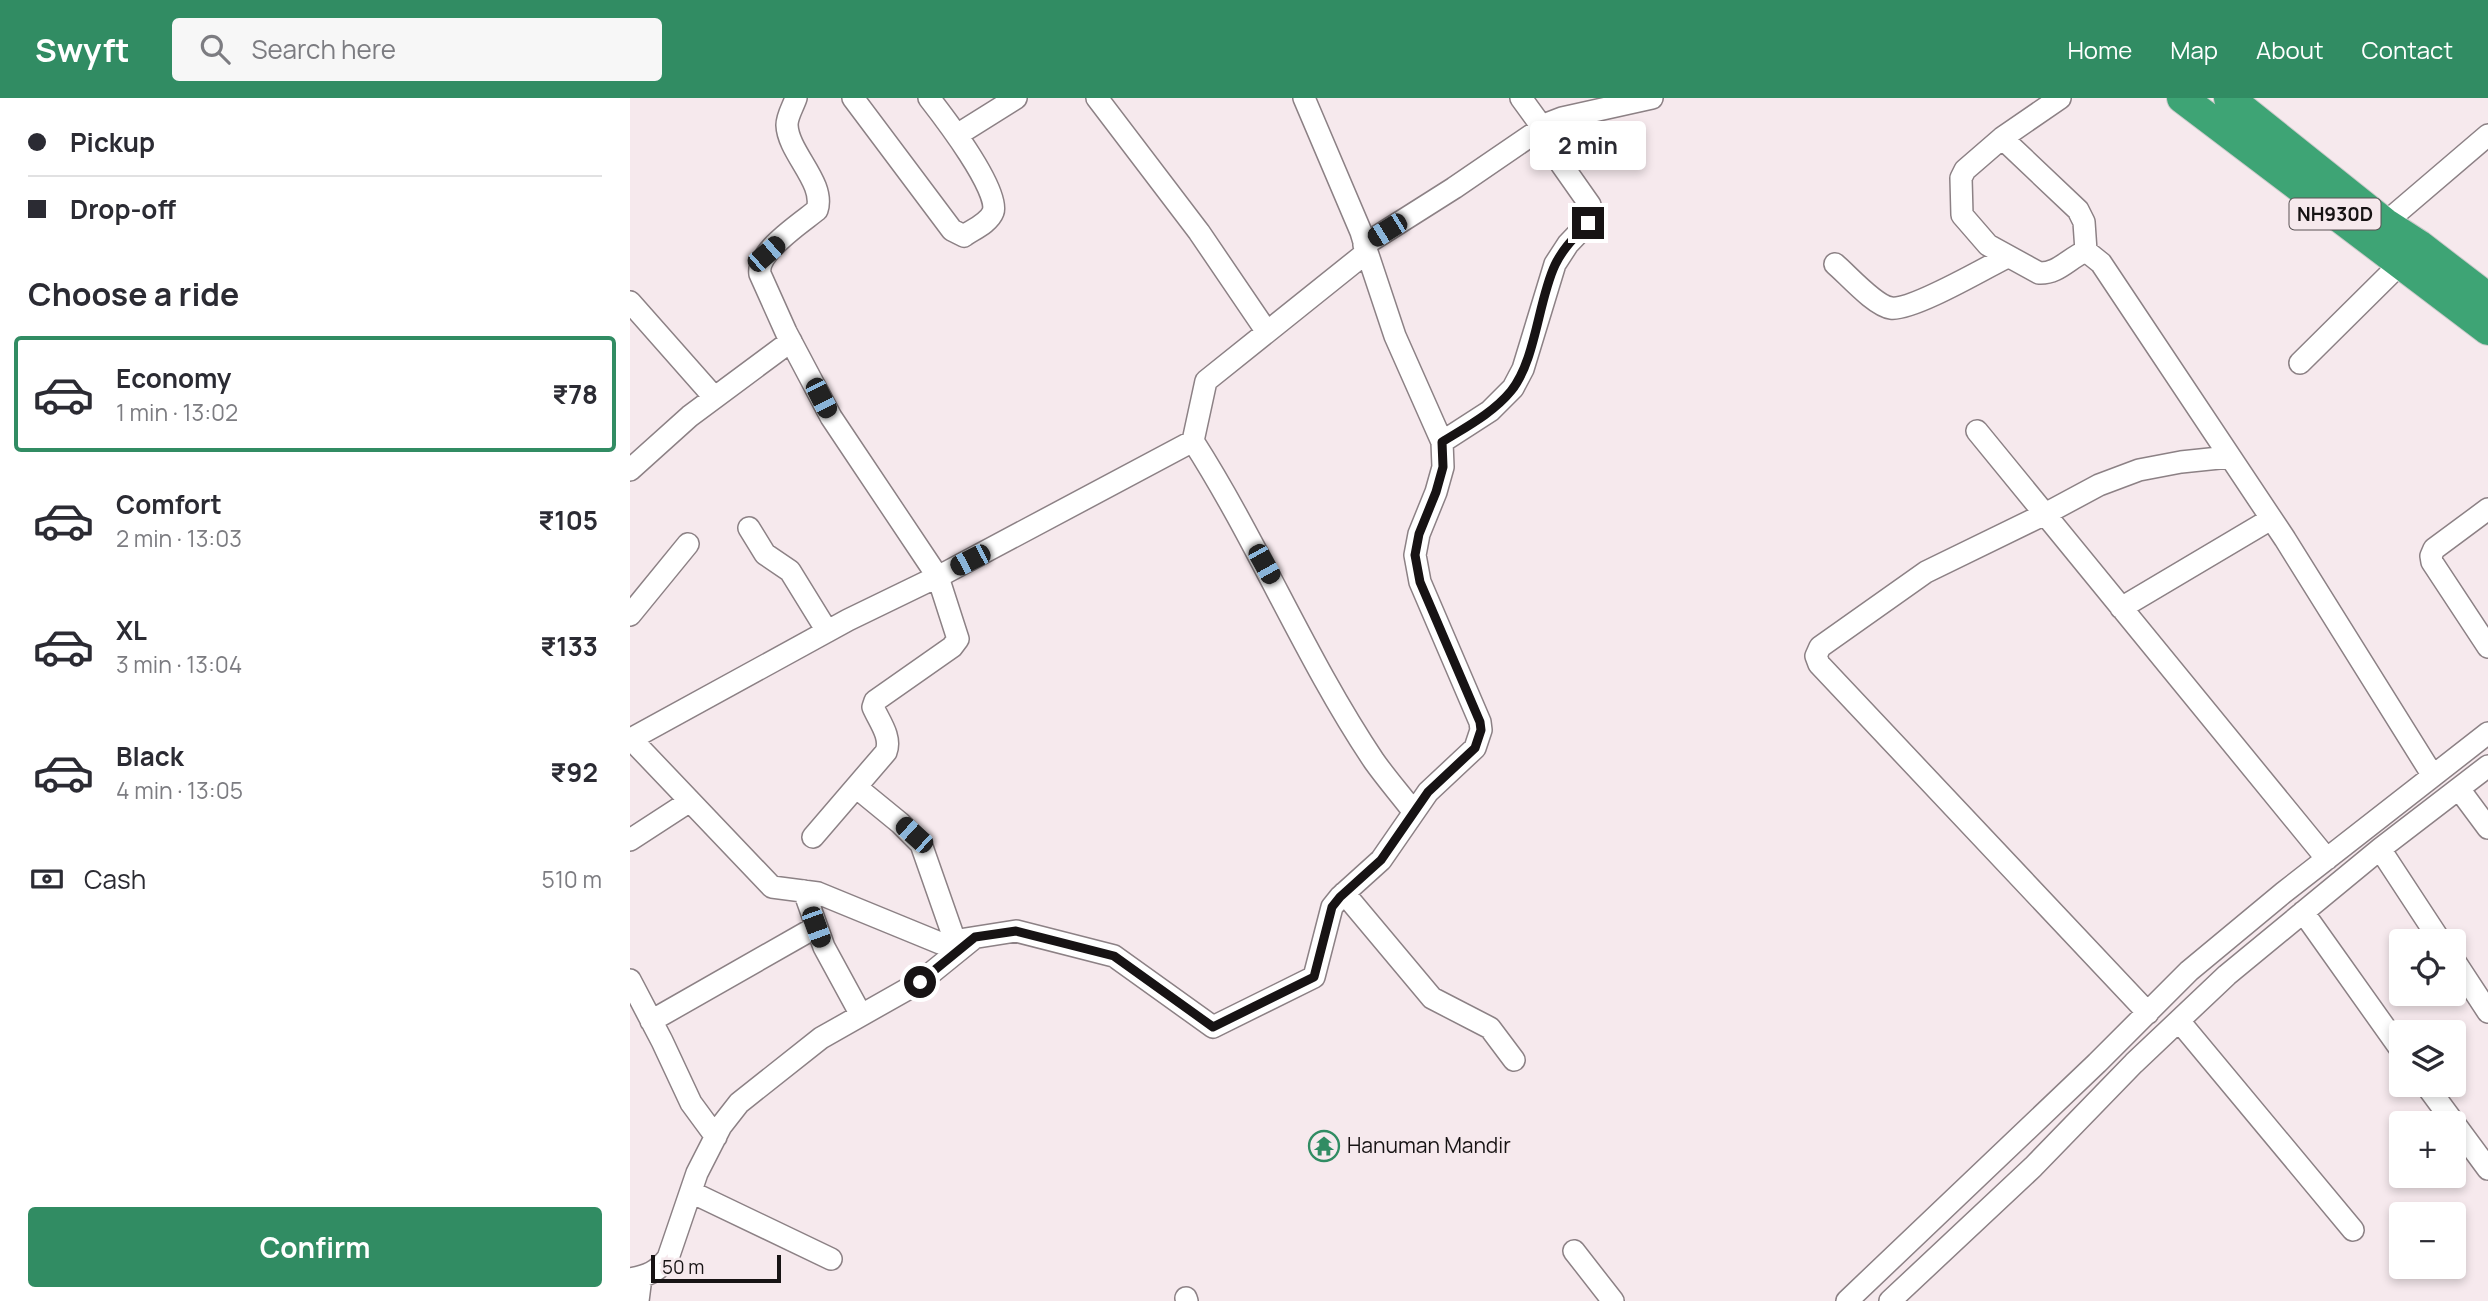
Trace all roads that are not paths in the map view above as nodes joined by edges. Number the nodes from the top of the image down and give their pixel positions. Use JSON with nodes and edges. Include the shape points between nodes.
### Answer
{"nodes":[{"id":1,"x":796,"y":98,"type":"edge"},
{"id":2,"x":853,"y":98,"type":"edge"},
{"id":3,"x":929,"y":98,"type":"edge"},
{"id":4,"x":1016,"y":98,"type":"edge"},
{"id":5,"x":1097,"y":98,"type":"edge"},
{"id":6,"x":1304,"y":98,"type":"edge"},
{"id":7,"x":1521,"y":98,"type":"edge"},
{"id":8,"x":1652,"y":98,"type":"edge"},
{"id":9,"x":2060,"y":98,"type":"edge"},
{"id":10,"x":2182,"y":98,"type":"edge"},
{"id":11,"x":2235,"y":100,"type":"edge"},
{"id":12,"x":1540,"y":129,"type":"junction"},
{"id":13,"x":957,"y":135,"type":"junction"},
{"id":14,"x":2488,"y":135,"type":"edge"},
{"id":15,"x":2002,"y":138,"type":"junction"},
{"id":16,"x":2385,"y":223,"type":"junction"},
{"id":17,"x":1366,"y":248,"type":"junction"},
{"id":18,"x":2086,"y":251,"type":"junction"},
{"id":19,"x":2007,"y":257,"type":"junction"},
{"id":20,"x":2400,"y":263,"type":"junction"},
{"id":21,"x":1835,"y":264,"type":"dead end"},
{"id":22,"x":2488,"y":298,"type":"edge"},
{"id":23,"x":630,"y":302,"type":"edge"},
{"id":24,"x":2488,"y":330,"type":"edge"},
{"id":25,"x":1267,"y":332,"type":"junction"},
{"id":26,"x":791,"y":341,"type":"junction"},
{"id":27,"x":2300,"y":363,"type":"dead end"},
{"id":28,"x":714,"y":397,"type":"junction"},
{"id":29,"x":1977,"y":431,"type":"dead end"},
{"id":30,"x":1193,"y":442,"type":"junction"},
{"id":31,"x":1442,"y":442,"type":"junction"},
{"id":32,"x":2229,"y":457,"type":"junction"},
{"id":33,"x":630,"y":470,"type":"edge"},
{"id":34,"x":2488,"y":509,"type":"edge"},
{"id":35,"x":2045,"y":514,"type":"junction"},
{"id":36,"x":2271,"y":519,"type":"junction"},
{"id":37,"x":749,"y":528,"type":"dead end"},
{"id":38,"x":688,"y":544,"type":"dead end"},
{"id":39,"x":938,"y":577,"type":"junction"},
{"id":40,"x":2122,"y":608,"type":"junction"},
{"id":41,"x":630,"y":615,"type":"edge"},
{"id":42,"x":827,"y":631,"type":"junction"},
{"id":43,"x":2488,"y":647,"type":"edge"},
{"id":44,"x":2488,"y":733,"type":"edge"},
{"id":45,"x":631,"y":739,"type":"edge"},
{"id":46,"x":2488,"y":766,"type":"edge"},
{"id":47,"x":2433,"y":776,"type":"junction"},
{"id":48,"x":856,"y":787,"type":"junction"},
{"id":49,"x":2459,"y":789,"type":"junction"},
{"id":50,"x":690,"y":801,"type":"junction"},
{"id":51,"x":1413,"y":811,"type":"junction"},
{"id":52,"x":2488,"y":828,"type":"edge"},
{"id":53,"x":813,"y":836,"type":"dead end"},
{"id":54,"x":630,"y":840,"type":"edge"},
{"id":55,"x":2380,"y":849,"type":"junction"},
{"id":56,"x":2327,"y":859,"type":"junction"},
{"id":57,"x":804,"y":891,"type":"junction"},
{"id":58,"x":1344,"y":893,"type":"junction"},
{"id":59,"x":2303,"y":912,"type":"junction"},
{"id":60,"x":816,"y":927,"type":"junction"},
{"id":61,"x":2432,"y":929,"type":"edge"},
{"id":62,"x":965,"y":939,"type":"junction"},
{"id":63,"x":2466,"y":978,"type":"edge"},
{"id":64,"x":630,"y":980,"type":"edge"},
{"id":65,"x":2488,"y":1012,"type":"edge"},
{"id":66,"x":2148,"y":1013,"type":"junction"},
{"id":67,"x":861,"y":1016,"type":"junction"},
{"id":68,"x":651,"y":1021,"type":"junction"},
{"id":69,"x":2179,"y":1021,"type":"junction"},
{"id":70,"x":2389,"y":1033,"type":"edge"},
{"id":71,"x":1514,"y":1060,"type":"dead end"},
{"id":72,"x":2435,"y":1097,"type":"edge"},
{"id":73,"x":716,"y":1137,"type":"junction"},
{"id":74,"x":2488,"y":1169,"type":"edge"},
{"id":75,"x":691,"y":1192,"type":"junction"},
{"id":76,"x":2353,"y":1230,"type":"dead end"},
{"id":77,"x":1574,"y":1251,"type":"dead end"},
{"id":78,"x":831,"y":1259,"type":"dead end"},
{"id":79,"x":635,"y":1278,"type":"edge"},
{"id":80,"x":638,"y":1301,"type":"edge"},
{"id":81,"x":1613,"y":1301,"type":"edge"},
{"id":82,"x":1847,"y":1301,"type":"edge"},
{"id":83,"x":1890,"y":1301,"type":"edge"}],
"edges":[{"from":1,"to":26,"type":"street","via":[[788,118],[789,137],[817,193],[817,210],[766,254],[759,268]]},
{"from":2,"to":13,"type":"street","via":[[952,230],[964,236],[994,209],[973,159]]},
{"from":3,"to":13,"type":"street"},
{"from":4,"to":13,"type":"street"},
{"from":5,"to":25,"type":"street","via":[[1199,232]]},
{"from":6,"to":17,"type":"street"},
{"from":7,"to":12,"type":"street"},
{"from":8,"to":12,"type":"street","via":[[1562,118]]},
{"from":9,"to":15,"type":"street"},
{"from":10,"to":20,"type":"highway","number":"NH930D"},
{"from":11,"to":16,"type":"highway","number":"NH930D"},
{"from":12,"to":17,"type":"street"},
{"from":12,"to":31,"type":"street","via":[[1592,214],[1555,264],[1513,388],[1490,411]]},
{"from":14,"to":16,"type":"street"},
{"from":15,"to":18,"type":"street","via":[[2078,209]]},
{"from":15,"to":19,"type":"street","via":[[1965,170],[1960,207],[1965,222]]},
{"from":16,"to":22,"type":"highway","number":"NH930D"},
{"from":17,"to":25,"type":"street"},
{"from":17,"to":31,"type":"street","via":[[1395,336]]},
{"from":18,"to":19,"type":"street","via":[[2048,273]]},
{"from":18,"to":32,"type":"street","via":[[2101,263]]},
{"from":19,"to":21,"type":"street","via":[[1916,303],[1891,308]]},
{"from":20,"to":24,"type":"highway","number":"NH930D"},
{"from":20,"to":27,"type":"street"},
{"from":23,"to":28,"type":"street"},
{"from":25,"to":30,"type":"street","via":[[1206,381]]},
{"from":26,"to":28,"type":"street"},
{"from":26,"to":39,"type":"street","via":[[831,417]]},
{"from":28,"to":33,"type":"street"},
{"from":29,"to":35,"type":"street"},
{"from":30,"to":39,"type":"street"},
{"from":30,"to":51,"type":"street","via":[[1223,487],[1350,722]]},
{"from":31,"to":51,"type":"street","via":[[1443,467],[1415,555],[1420,582],[1481,730],[1475,748]]},
{"from":32,"to":35,"type":"street","via":[[2139,470]]},
{"from":32,"to":36,"type":"street"},
{"from":34,"to":43,"type":"street","via":[[2431,556]]},
{"from":35,"to":40,"type":"street"},
{"from":35,"to":66,"type":"street","via":[[1926,572],[1820,647],[1816,656]]},
{"from":36,"to":40,"type":"street"},
{"from":36,"to":47,"type":"street"},
{"from":37,"to":42,"type":"street","via":[[765,554],[789,571]]},
{"from":38,"to":41,"type":"street"},
{"from":39,"to":42,"type":"street"},
{"from":39,"to":48,"type":"street","via":[[957,642],[875,701],[873,707],[889,746]]},
{"from":40,"to":56,"type":"street"},
{"from":42,"to":45,"type":"street"},
{"from":44,"to":47,"type":"street"},
{"from":45,"to":50,"type":"street"},
{"from":46,"to":49,"type":"street"},
{"from":47,"to":56,"type":"street"},
{"from":48,"to":53,"type":"street"},
{"from":48,"to":62,"type":"street","via":[[921,844]]},
{"from":49,"to":52,"type":"street"},
{"from":49,"to":55,"type":"street"},
{"from":50,"to":54,"type":"street"},
{"from":50,"to":57,"type":"street","via":[[772,887]]},
{"from":51,"to":58,"type":"street","via":[[1381,860]]},
{"from":55,"to":59,"type":"street"},
{"from":55,"to":61,"type":"street"},
{"from":56,"to":66,"type":"street","via":[[2189,971]]},
{"from":57,"to":60,"type":"street"},
{"from":57,"to":62,"type":"street","via":[[940,943]]},
{"from":58,"to":62,"type":"street","via":[[1332,907],[1314,977],[1213,1027],[1114,956],[1016,931]]},
{"from":58,"to":71,"type":"street","via":[[1432,998],[1490,1028]]},
{"from":59,"to":69,"type":"street"},
{"from":59,"to":70,"type":"street"},
{"from":60,"to":67,"type":"street"},
{"from":60,"to":68,"type":"street"},
{"from":62,"to":67,"type":"street","via":[[920,982]]},
{"from":63,"to":65,"type":"street"},
{"from":64,"to":68,"type":"street"},
{"from":66,"to":82,"type":"street"},
{"from":67,"to":73,"type":"street","via":[[821,1038],[739,1103]]},
{"from":68,"to":73,"type":"street","via":[[691,1103]]},
{"from":69,"to":76,"type":"street"},
{"from":69,"to":83,"type":"street"},
{"from":72,"to":74,"type":"street"},
{"from":73,"to":75,"type":"street"},
{"from":75,"to":78,"type":"street"},
{"from":75,"to":79,"type":"street","via":[[668,1258],[660,1268]]},
{"from":77,"to":81,"type":"street"},
{"from":79,"to":80,"type":"street"}]}
